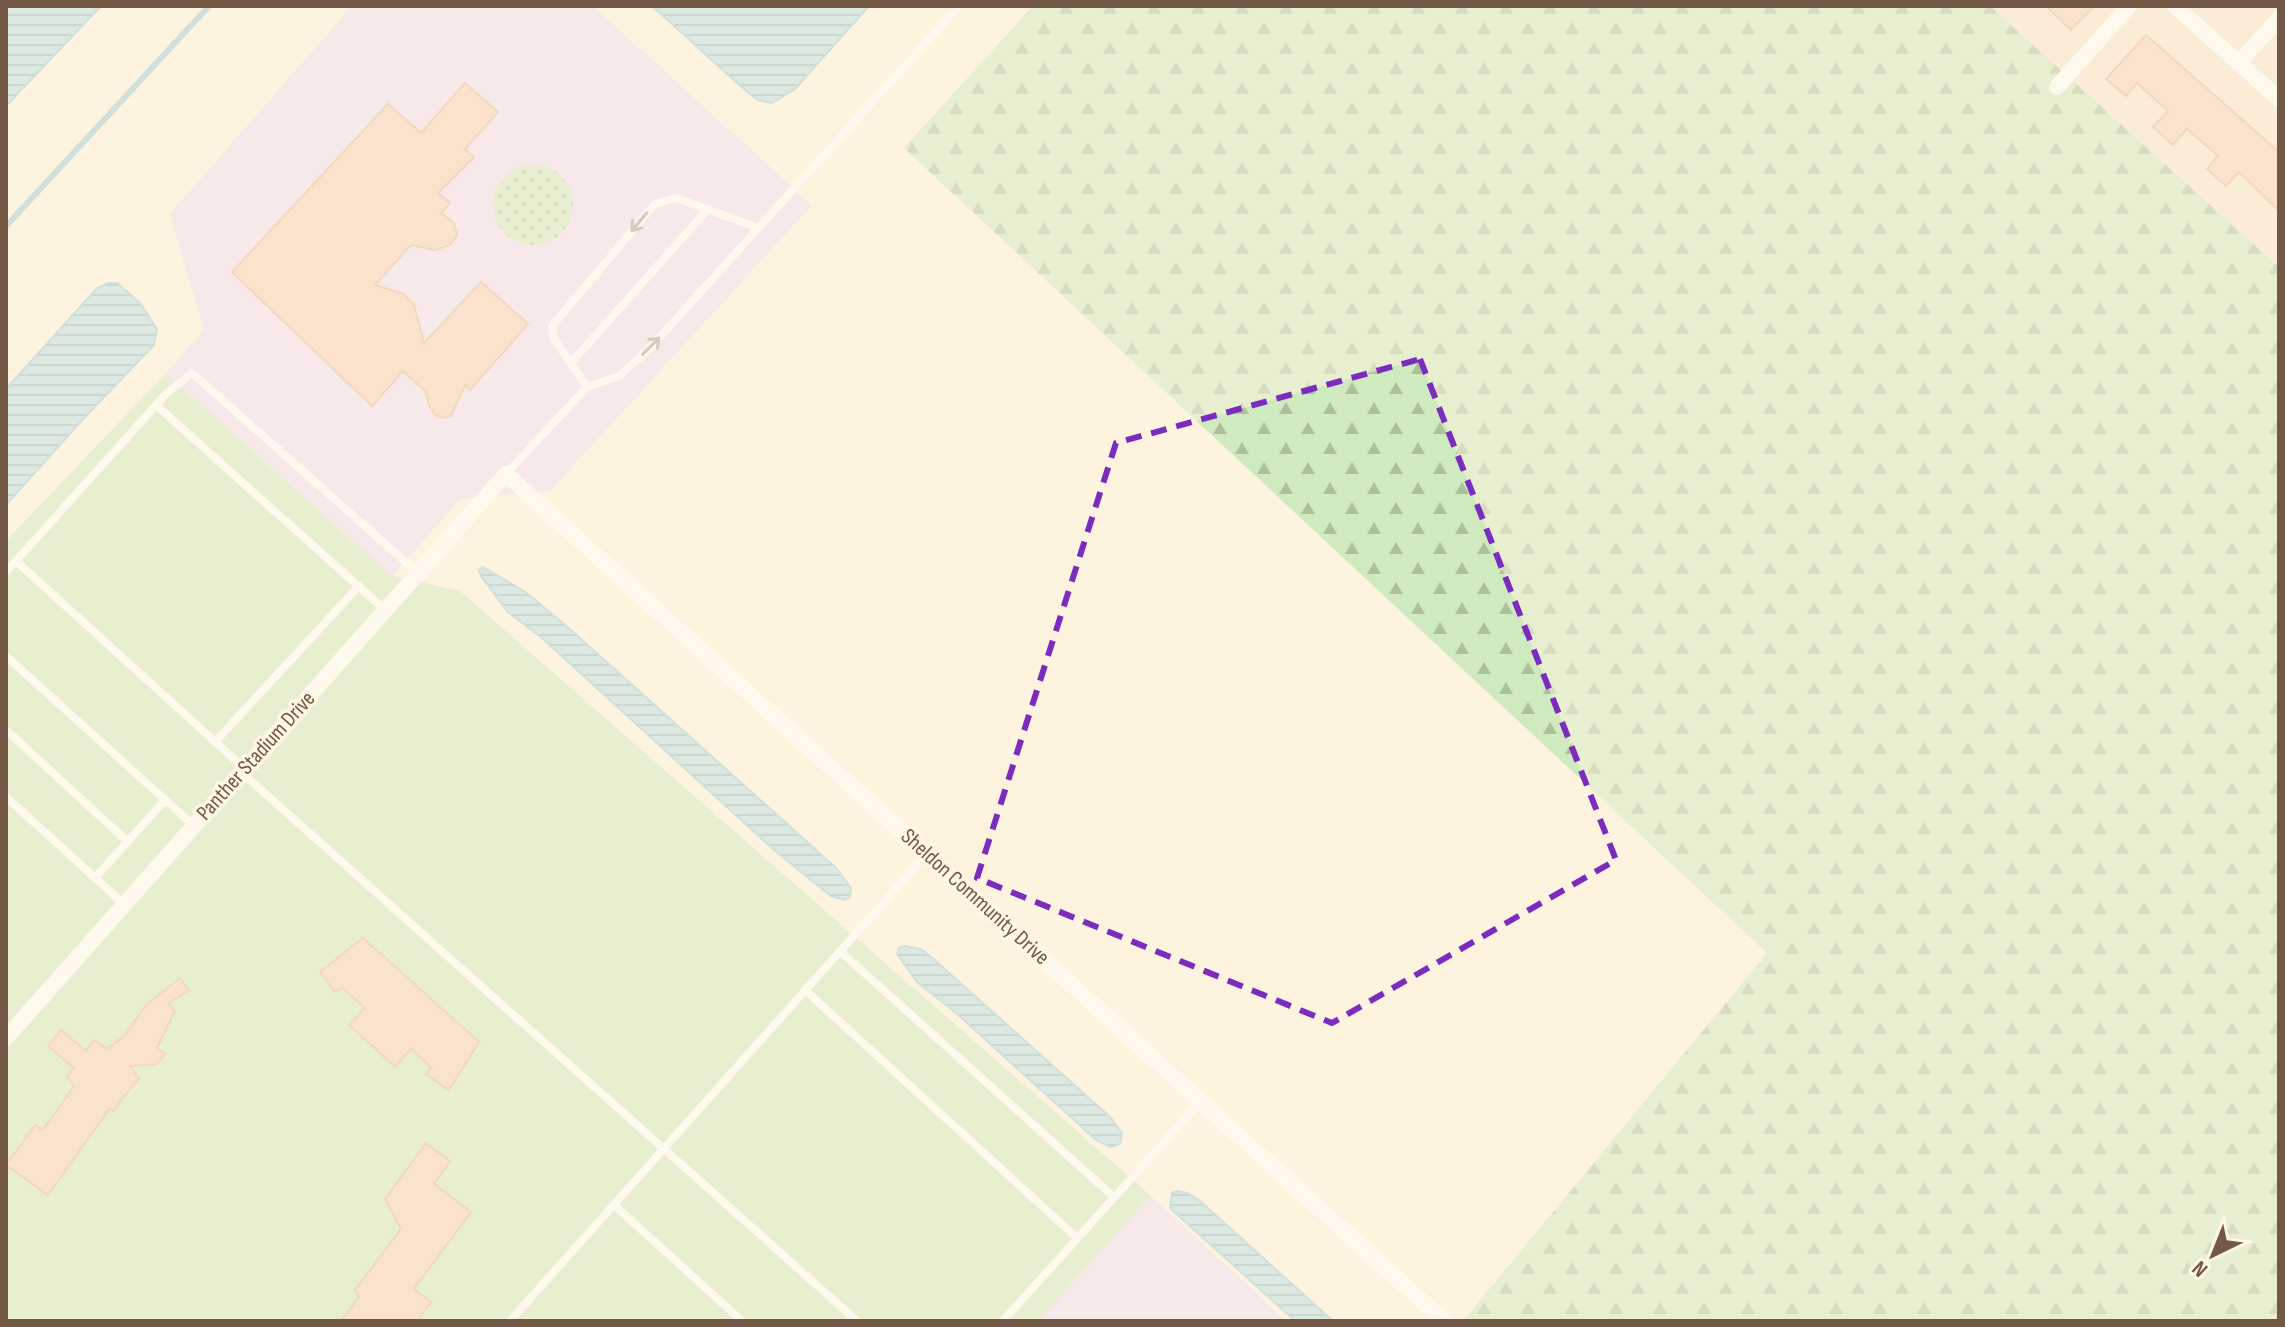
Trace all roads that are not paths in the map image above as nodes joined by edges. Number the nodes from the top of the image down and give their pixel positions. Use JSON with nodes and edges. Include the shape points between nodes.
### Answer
{"nodes":[{"id":1,"x":959,"y":6,"type":"edge"},
{"id":2,"x":2129,"y":6,"type":"edge"},
{"id":3,"x":2175,"y":6,"type":"edge"},
{"id":4,"x":2279,"y":18,"type":"edge"},
{"id":5,"x":2239,"y":63,"type":"junction"},
{"id":6,"x":2057,"y":87,"type":"dead end"},
{"id":7,"x":2279,"y":99,"type":"edge"},
{"id":8,"x":708,"y":209,"type":"junction"},
{"id":9,"x":759,"y":228,"type":"junction"},
{"id":10,"x":571,"y":363,"type":"junction"},
{"id":11,"x":587,"y":387,"type":"junction"},
{"id":12,"x":156,"y":405,"type":"junction"},
{"id":13,"x":506,"y":474,"type":"junction"},
{"id":14,"x":16,"y":561,"type":"junction"},
{"id":15,"x":6,"y":572,"type":"edge"},
{"id":16,"x":418,"y":573,"type":"junction"},
{"id":17,"x":359,"y":586,"type":"junction"},
{"id":18,"x":385,"y":610,"type":"junction"},
{"id":19,"x":6,"y":656,"type":"edge"},
{"id":20,"x":6,"y":730,"type":"edge"},
{"id":21,"x":215,"y":742,"type":"junction"},
{"id":22,"x":243,"y":770,"type":"junction"},
{"id":23,"x":6,"y":797,"type":"edge"},
{"id":24,"x":165,"y":800,"type":"junction"},
{"id":25,"x":194,"y":826,"type":"junction"},
{"id":26,"x":128,"y":842,"type":"junction"},
{"id":27,"x":927,"y":854,"type":"junction"},
{"id":28,"x":95,"y":878,"type":"junction"},
{"id":29,"x":125,"y":904,"type":"junction"},
{"id":30,"x":840,"y":951,"type":"junction"},
{"id":31,"x":805,"y":990,"type":"junction"},
{"id":32,"x":6,"y":1038,"type":"edge"},
{"id":33,"x":1201,"y":1101,"type":"junction"},
{"id":34,"x":663,"y":1149,"type":"junction"},
{"id":35,"x":1114,"y":1197,"type":"junction"},
{"id":36,"x":614,"y":1205,"type":"junction"},
{"id":37,"x":1077,"y":1238,"type":"junction"},
{"id":38,"x":510,"y":1321,"type":"edge"},
{"id":39,"x":742,"y":1321,"type":"edge"},
{"id":40,"x":857,"y":1321,"type":"edge"},
{"id":41,"x":1003,"y":1321,"type":"edge"},
{"id":42,"x":1444,"y":1321,"type":"edge"}],
"edges":[{"from":1,"to":9,"type":"lane"},
{"from":2,"to":6,"type":"street"},
{"from":3,"to":5,"type":"street"},
{"from":4,"to":5,"type":"street"},
{"from":5,"to":7,"type":"street"},
{"from":8,"to":9,"type":"lane"},
{"from":8,"to":10,"type":"lane"},
{"from":8,"to":10,"type":"lane","one_way":true,"via":[[676,198],[655,204],[552,326],[554,339]]},
{"from":11,"to":9,"type":"lane","one_way":true,"via":[[619,376],[649,349]]},
{"from":10,"to":11,"type":"lane"},
{"from":11,"to":13,"type":"lane"},
{"from":12,"to":14,"type":"lane"},
{"from":12,"to":16,"type":"lane","via":[[192,373]]},
{"from":12,"to":17,"type":"lane"},
{"from":13,"to":16,"type":"street","name":"Panther Stadium Drive"},
{"from":13,"to":27,"type":"street","name":"Sheldon Community Drive"},
{"from":14,"to":15,"type":"lane"},
{"from":14,"to":21,"type":"lane"},
{"from":16,"to":18,"type":"street","name":"Panther Stadium Drive"},
{"from":17,"to":18,"type":"lane"},
{"from":17,"to":21,"type":"lane"},
{"from":18,"to":22,"type":"street","name":"Panther Stadium Drive"},
{"from":19,"to":24,"type":"lane"},
{"from":20,"to":26,"type":"lane"},
{"from":21,"to":22,"type":"lane"},
{"from":22,"to":25,"type":"street","name":"Panther Stadium Drive"},
{"from":22,"to":34,"type":"lane"},
{"from":23,"to":28,"type":"lane"},
{"from":24,"to":25,"type":"lane"},
{"from":24,"to":26,"type":"lane"},
{"from":25,"to":29,"type":"street","name":"Panther Stadium Drive"},
{"from":26,"to":28,"type":"lane"},
{"from":27,"to":30,"type":"lane"},
{"from":27,"to":33,"type":"street","name":"Sheldon Community Drive"},
{"from":28,"to":29,"type":"lane"},
{"from":29,"to":32,"type":"street","name":"Panther Stadium Drive"},
{"from":30,"to":31,"type":"lane"},
{"from":30,"to":35,"type":"lane"},
{"from":31,"to":34,"type":"lane"},
{"from":31,"to":37,"type":"lane"},
{"from":33,"to":35,"type":"lane"},
{"from":33,"to":42,"type":"street","name":"Sheldon Community Drive"},
{"from":34,"to":36,"type":"lane"},
{"from":34,"to":40,"type":"lane"},
{"from":35,"to":37,"type":"lane"},
{"from":36,"to":38,"type":"lane"},
{"from":36,"to":39,"type":"lane"},
{"from":37,"to":41,"type":"lane"}]}
